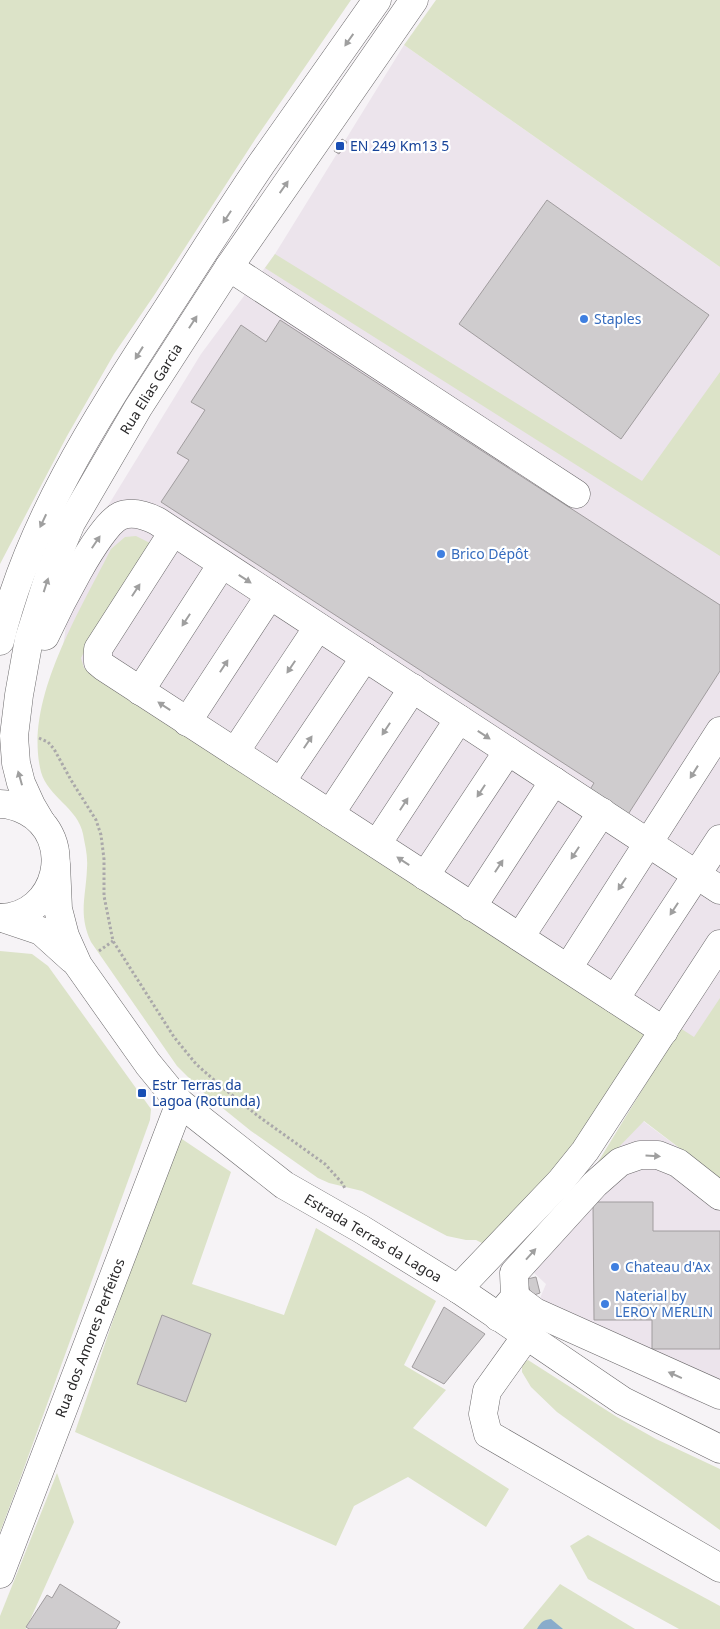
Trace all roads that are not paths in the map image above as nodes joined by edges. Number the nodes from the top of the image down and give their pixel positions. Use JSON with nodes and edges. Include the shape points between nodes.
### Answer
{"nodes":[{"id":1,"x":377,"y":0,"type":"edge"},
{"id":2,"x":414,"y":0,"type":"edge"},
{"id":3,"x":229,"y":267,"type":"junction"},
{"id":4,"x":576,"y":494,"type":"dead end"},
{"id":5,"x":173,"y":532,"type":"junction"},
{"id":6,"x":222,"y":564,"type":"junction"},
{"id":7,"x":270,"y":595,"type":"junction"},
{"id":8,"x":318,"y":626,"type":"junction"},
{"id":9,"x":0,"y":641,"type":"edge"},
{"id":10,"x":365,"y":657,"type":"junction"},
{"id":11,"x":413,"y":688,"type":"junction"},
{"id":12,"x":140,"y":691,"type":"junction"},
{"id":13,"x":19,"y":695,"type":"junction"},
{"id":14,"x":459,"y":719,"type":"junction"},
{"id":15,"x":188,"y":722,"type":"junction"},
{"id":16,"x":720,"y":731,"type":"edge"},
{"id":17,"x":508,"y":750,"type":"junction"},
{"id":18,"x":235,"y":752,"type":"junction"},
{"id":19,"x":554,"y":781,"type":"junction"},
{"id":20,"x":281,"y":782,"type":"junction"},
{"id":21,"x":0,"y":804,"type":"edge"},
{"id":22,"x":602,"y":812,"type":"junction"},
{"id":23,"x":330,"y":814,"type":"junction"},
{"id":24,"x":41,"y":822,"type":"junction"},
{"id":25,"x":720,"y":839,"type":"edge"},
{"id":26,"x":649,"y":843,"type":"junction"},
{"id":27,"x":377,"y":844,"type":"junction"},
{"id":28,"x":56,"y":864,"type":"junction"},
{"id":29,"x":696,"y":874,"type":"junction"},
{"id":30,"x":425,"y":876,"type":"junction"},
{"id":31,"x":720,"y":890,"type":"edge"},
{"id":32,"x":472,"y":906,"type":"junction"},
{"id":33,"x":1,"y":918,"type":"edge"},
{"id":34,"x":520,"y":938,"type":"junction"},
{"id":35,"x":720,"y":944,"type":"edge"},
{"id":36,"x":78,"y":965,"type":"junction"},
{"id":37,"x":568,"y":968,"type":"junction"},
{"id":38,"x":615,"y":999,"type":"junction"},
{"id":39,"x":664,"y":1031,"type":"junction"},
{"id":40,"x":180,"y":1103,"type":"junction"},
{"id":41,"x":720,"y":1196,"type":"edge"},
{"id":42,"x":458,"y":1289,"type":"junction"},
{"id":43,"x":507,"y":1307,"type":"junction"},
{"id":44,"x":527,"y":1335,"type":"junction"},
{"id":45,"x":720,"y":1395,"type":"edge"},
{"id":46,"x":720,"y":1449,"type":"edge"},
{"id":47,"x":720,"y":1568,"type":"edge"},
{"id":48,"x":0,"y":1574,"type":"edge"}],
"edges":[{"from":1,"to":9,"type":"street","name":"Rua Elias Garcia","one_way":true,"via":[[261,165],[88,436],[24,564]]},
{"from":3,"to":2,"type":"street","name":"Rua Elias Garcia","one_way":true},
{"from":3,"to":4,"type":"street"},
{"from":13,"to":3,"type":"street","name":"Rua Elias Garcia","one_way":true,"via":[[28,639],[71,523],[138,408]]},
{"from":5,"to":6,"type":"street"},
{"from":12,"to":5,"type":"street","one_way":true,"via":[[104,668],[98,662],[98,650]]},
{"from":13,"to":5,"type":"street","one_way":true,"via":[[57,608],[108,525],[121,516],[132,514],[147,516]]},
{"from":6,"to":7,"type":"street","one_way":true},
{"from":6,"to":12,"type":"street","one_way":true},
{"from":7,"to":8,"type":"street"},
{"from":15,"to":7,"type":"street","one_way":true},
{"from":8,"to":10,"type":"street"},
{"from":8,"to":18,"type":"street","one_way":true},
{"from":10,"to":11,"type":"street"},
{"from":20,"to":10,"type":"street","one_way":true},
{"from":11,"to":14,"type":"street"},
{"from":11,"to":23,"type":"street","one_way":true},
{"from":15,"to":12,"type":"street","one_way":true},
{"from":24,"to":13,"type":"street","name":"Rua Elias Garcia","one_way":true,"via":[[22,784],[16,763],[14,736]]},
{"from":14,"to":17,"type":"street","one_way":true},
{"from":27,"to":14,"type":"street","one_way":true},
{"from":15,"to":18,"type":"street"},
{"from":16,"to":26,"type":"street","one_way":true},
{"from":17,"to":19,"type":"street"},
{"from":17,"to":30,"type":"street","one_way":true},
{"from":18,"to":20,"type":"street"},
{"from":19,"to":22,"type":"street"},
{"from":32,"to":19,"type":"street","one_way":true},
{"from":20,"to":23,"type":"street"},
{"from":21,"to":24,"type":"street","via":[[18,807]]},
{"from":22,"to":26,"type":"street"},
{"from":22,"to":34,"type":"street","one_way":true},
{"from":23,"to":27,"type":"street"},
{"from":24,"to":28,"type":"street","name":"Rua Elias Garcia","via":[[55,848]]},
{"from":25,"to":29,"type":"street"},
{"from":26,"to":29,"type":"street"},
{"from":26,"to":37,"type":"street","one_way":true},
{"from":30,"to":27,"type":"street","one_way":true},
{"from":28,"to":33,"type":"street","via":[[54,879],[36,905],[23,913]]},
{"from":28,"to":36,"type":"street","name":"Estrada Terras da Lagoa","via":[[58,908],[65,936]]},
{"from":29,"to":31,"type":"street"},
{"from":29,"to":38,"type":"street","one_way":true},
{"from":30,"to":32,"type":"street"},
{"from":32,"to":34,"type":"street"},
{"from":33,"to":36,"type":"street","name":"Estrada Terras da Lagoa","via":[[41,931]]},
{"from":34,"to":37,"type":"street"},
{"from":35,"to":39,"type":"street"},
{"from":36,"to":40,"type":"street","name":"Estrada Terras da Lagoa","via":[[148,1064]]},
{"from":37,"to":38,"type":"street"},
{"from":38,"to":39,"type":"street"},
{"from":39,"to":42,"type":"street","via":[[585,1151],[560,1182]]},
{"from":40,"to":42,"type":"street","name":"Estrada Terras da Lagoa","via":[[284,1185]]},
{"from":40,"to":48,"type":"street","name":"Rua dos Amores Perfeitos"},
{"from":43,"to":41,"type":"street","one_way":true,"via":[[514,1273],[595,1184],[620,1162],[640,1155],[658,1155],[678,1164]]},
{"from":42,"to":43,"type":"street","name":"Estrada Terras da Lagoa"},
{"from":43,"to":44,"type":"street","name":"Estrada Terras da Lagoa"},
{"from":45,"to":43,"type":"street","one_way":true,"via":[[535,1312]]},
{"from":44,"to":46,"type":"street","name":"Estrada Terras da Lagoa","via":[[623,1401]]},
{"from":44,"to":47,"type":"street","via":[[487,1391],[483,1414],[488,1434]]}]}
